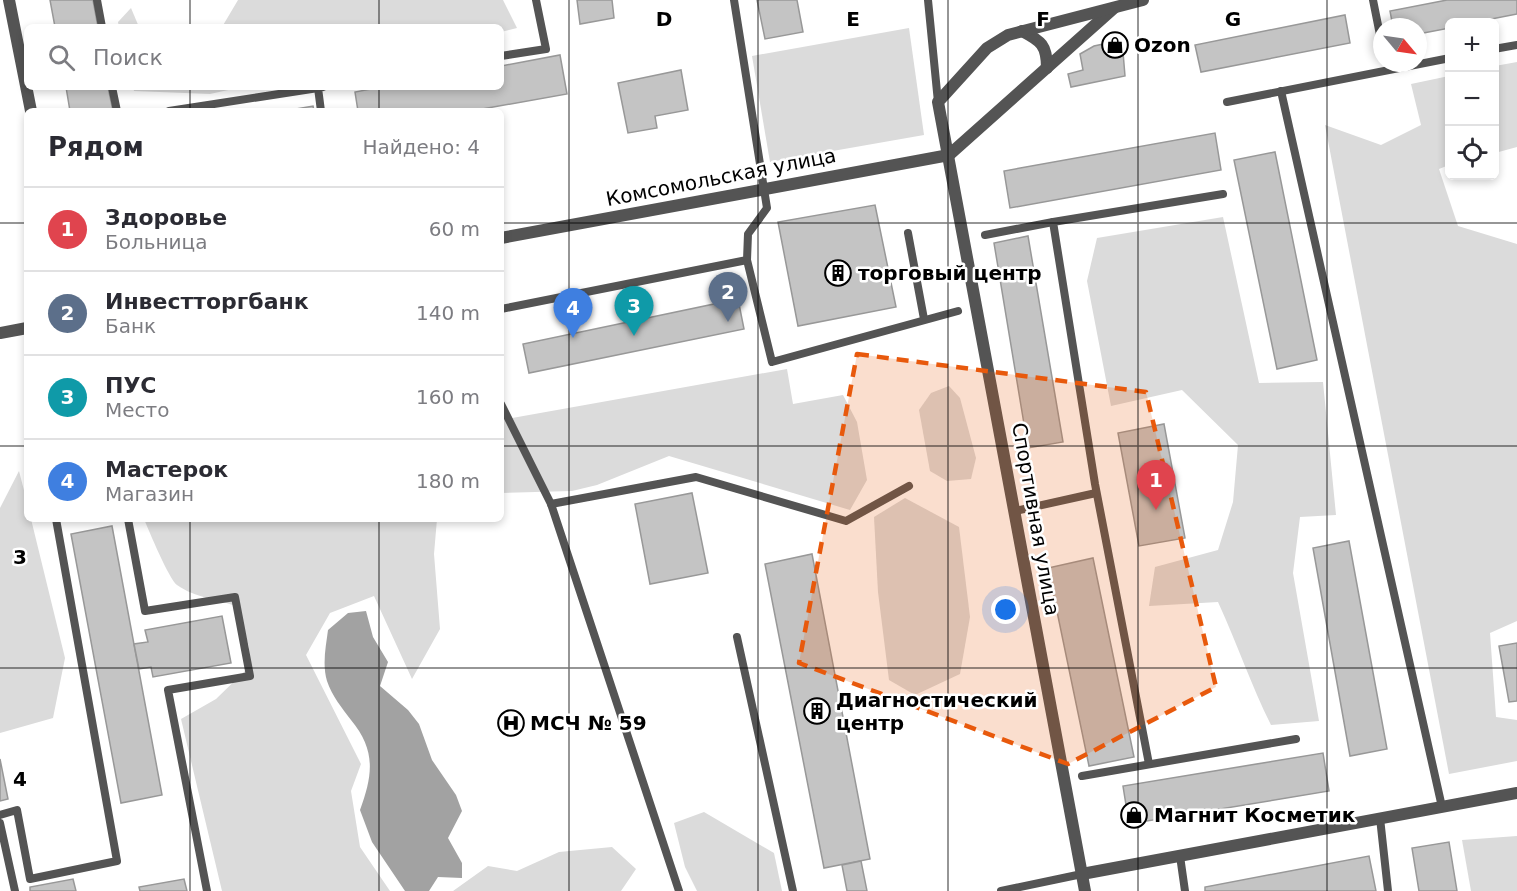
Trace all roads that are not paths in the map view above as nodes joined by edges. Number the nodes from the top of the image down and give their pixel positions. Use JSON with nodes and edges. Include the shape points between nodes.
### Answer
{"nodes":[{"id":1,"x":9,"y":0,"type":"edge"},
{"id":2,"x":97,"y":0,"type":"edge"},
{"id":3,"x":536,"y":0,"type":"edge"},
{"id":4,"x":734,"y":0,"type":"edge"},
{"id":5,"x":928,"y":0,"type":"edge"},
{"id":6,"x":1143,"y":0,"type":"edge"},
{"id":7,"x":1373,"y":0,"type":"edge"},
{"id":8,"x":1117,"y":3,"type":"edge"},
{"id":9,"x":1377,"y":18,"type":"edge"},
{"id":10,"x":101,"y":24,"type":"edge"},
{"id":11,"x":1022,"y":31,"type":"junction"},
{"id":12,"x":1517,"y":45,"type":"edge"},
{"id":13,"x":1499,"y":49,"type":"edge"},
{"id":14,"x":504,"y":56,"type":"edge"},
{"id":15,"x":1445,"y":59,"type":"edge"},
{"id":16,"x":1427,"y":61,"type":"edge"},
{"id":17,"x":1047,"y":68,"type":"junction"},
{"id":18,"x":1373,"y":70,"type":"edge"},
{"id":19,"x":24,"y":76,"type":"edge"},
{"id":20,"x":27,"y":90,"type":"edge"},
{"id":21,"x":113,"y":90,"type":"edge"},
{"id":22,"x":302,"y":90,"type":"edge"},
{"id":23,"x":321,"y":90,"type":"edge"},
{"id":24,"x":1281,"y":91,"type":"junction"},
{"id":25,"x":938,"y":102,"type":"junction"},
{"id":26,"x":1227,"y":102,"type":"dead end"},
{"id":27,"x":30,"y":108,"type":"edge"},
{"id":28,"x":116,"y":108,"type":"edge"},
{"id":29,"x":188,"y":108,"type":"edge"},
{"id":30,"x":321,"y":108,"type":"edge"},
{"id":31,"x":949,"y":155,"type":"junction"},
{"id":32,"x":766,"y":189,"type":"junction"},
{"id":33,"x":1223,"y":194,"type":"dead end"},
{"id":34,"x":1053,"y":222,"type":"junction"},
{"id":35,"x":908,"y":233,"type":"dead end"},
{"id":36,"x":985,"y":235,"type":"dead end"},
{"id":37,"x":504,"y":237,"type":"edge"},
{"id":38,"x":747,"y":260,"type":"junction"},
{"id":39,"x":504,"y":308,"type":"edge"},
{"id":40,"x":958,"y":311,"type":"dead end"},
{"id":41,"x":924,"y":319,"type":"junction"},
{"id":42,"x":24,"y":329,"type":"edge"},
{"id":43,"x":0,"y":333,"type":"edge"},
{"id":44,"x":504,"y":410,"type":"edge"},
{"id":45,"x":909,"y":486,"type":"dead end"},
{"id":46,"x":1096,"y":493,"type":"junction"},
{"id":47,"x":551,"y":504,"type":"junction"},
{"id":48,"x":1015,"y":511,"type":"junction"},
{"id":49,"x":57,"y":522,"type":"edge"},
{"id":50,"x":129,"y":522,"type":"edge"},
{"id":51,"x":737,"y":637,"type":"dead end"},
{"id":52,"x":1296,"y":739,"type":"dead end"},
{"id":53,"x":1149,"y":764,"type":"junction"},
{"id":54,"x":1082,"y":776,"type":"dead end"},
{"id":55,"x":1517,"y":793,"type":"edge"},
{"id":56,"x":1442,"y":807,"type":"junction"},
{"id":57,"x":0,"y":815,"type":"edge"},
{"id":58,"x":1380,"y":818,"type":"junction"},
{"id":59,"x":0,"y":823,"type":"edge"},
{"id":60,"x":1179,"y":856,"type":"junction"},
{"id":61,"x":1082,"y":874,"type":"junction"},
{"id":62,"x":15,"y":891,"type":"edge"},
{"id":63,"x":207,"y":891,"type":"edge"},
{"id":64,"x":679,"y":891,"type":"edge"},
{"id":65,"x":793,"y":891,"type":"edge"},
{"id":66,"x":1001,"y":891,"type":"edge"},
{"id":67,"x":1085,"y":891,"type":"edge"},
{"id":68,"x":1185,"y":891,"type":"edge"},
{"id":69,"x":1388,"y":891,"type":"edge"}],
"edges":[{"from":1,"to":19,"type":"street"},
{"from":2,"to":10,"type":"lane"},
{"from":3,"to":14,"type":"lane","via":[[546,49]]},
{"from":4,"to":32,"type":"lane"},
{"from":5,"to":25,"type":"lane"},
{"from":6,"to":8,"type":"street"},
{"from":7,"to":9,"type":"lane"},
{"from":8,"to":11,"type":"street"},
{"from":8,"to":17,"type":"street"},
{"from":11,"to":17,"type":"street","via":[[1042,42],[1047,52]]},
{"from":11,"to":25,"type":"street","via":[[987,48]]},
{"from":12,"to":13,"type":"lane"},
{"from":15,"to":16,"type":"lane"},
{"from":17,"to":31,"type":"street"},
{"from":18,"to":24,"type":"lane"},
{"from":20,"to":27,"type":"street"},
{"from":21,"to":28,"type":"lane"},
{"from":22,"to":29,"type":"lane"},
{"from":23,"to":30,"type":"lane"},
{"from":24,"to":26,"type":"lane"},
{"from":24,"to":56,"type":"lane"},
{"from":25,"to":31,"type":"street"},
{"from":31,"to":32,"type":"street","name":"Комсомольская улица"},
{"from":31,"to":48,"type":"street","name":"Спортивная улица"},
{"from":32,"to":37,"type":"street","name":"Комсомольская улица"},
{"from":32,"to":38,"type":"lane","via":[[767,208],[748,234]]},
{"from":33,"to":34,"type":"lane"},
{"from":34,"to":36,"type":"lane"},
{"from":34,"to":46,"type":"lane"},
{"from":35,"to":41,"type":"lane"},
{"from":38,"to":39,"type":"lane"},
{"from":38,"to":41,"type":"lane","via":[[772,362]]},
{"from":40,"to":41,"type":"lane"},
{"from":42,"to":43,"type":"street"},
{"from":44,"to":47,"type":"lane"},
{"from":45,"to":47,"type":"lane","via":[[846,521],[696,477]]},
{"from":46,"to":48,"type":"lane"},
{"from":46,"to":53,"type":"lane"},
{"from":47,"to":64,"type":"lane"},
{"from":48,"to":61,"type":"street","name":"Спортивная улица"},
{"from":49,"to":57,"type":"lane","via":[[117,861],[30,879],[17,810]]},
{"from":50,"to":63,"type":"lane","via":[[145,611],[235,597],[250,676],[168,690]]},
{"from":51,"to":65,"type":"lane"},
{"from":52,"to":53,"type":"lane"},
{"from":53,"to":54,"type":"lane"},
{"from":55,"to":56,"type":"street"},
{"from":56,"to":58,"type":"street"},
{"from":58,"to":60,"type":"street"},
{"from":58,"to":69,"type":"lane"},
{"from":59,"to":62,"type":"lane"},
{"from":60,"to":61,"type":"street"},
{"from":60,"to":68,"type":"lane"},
{"from":61,"to":66,"type":"lane"},
{"from":61,"to":67,"type":"street","name":"Спортивная улица"}]}
